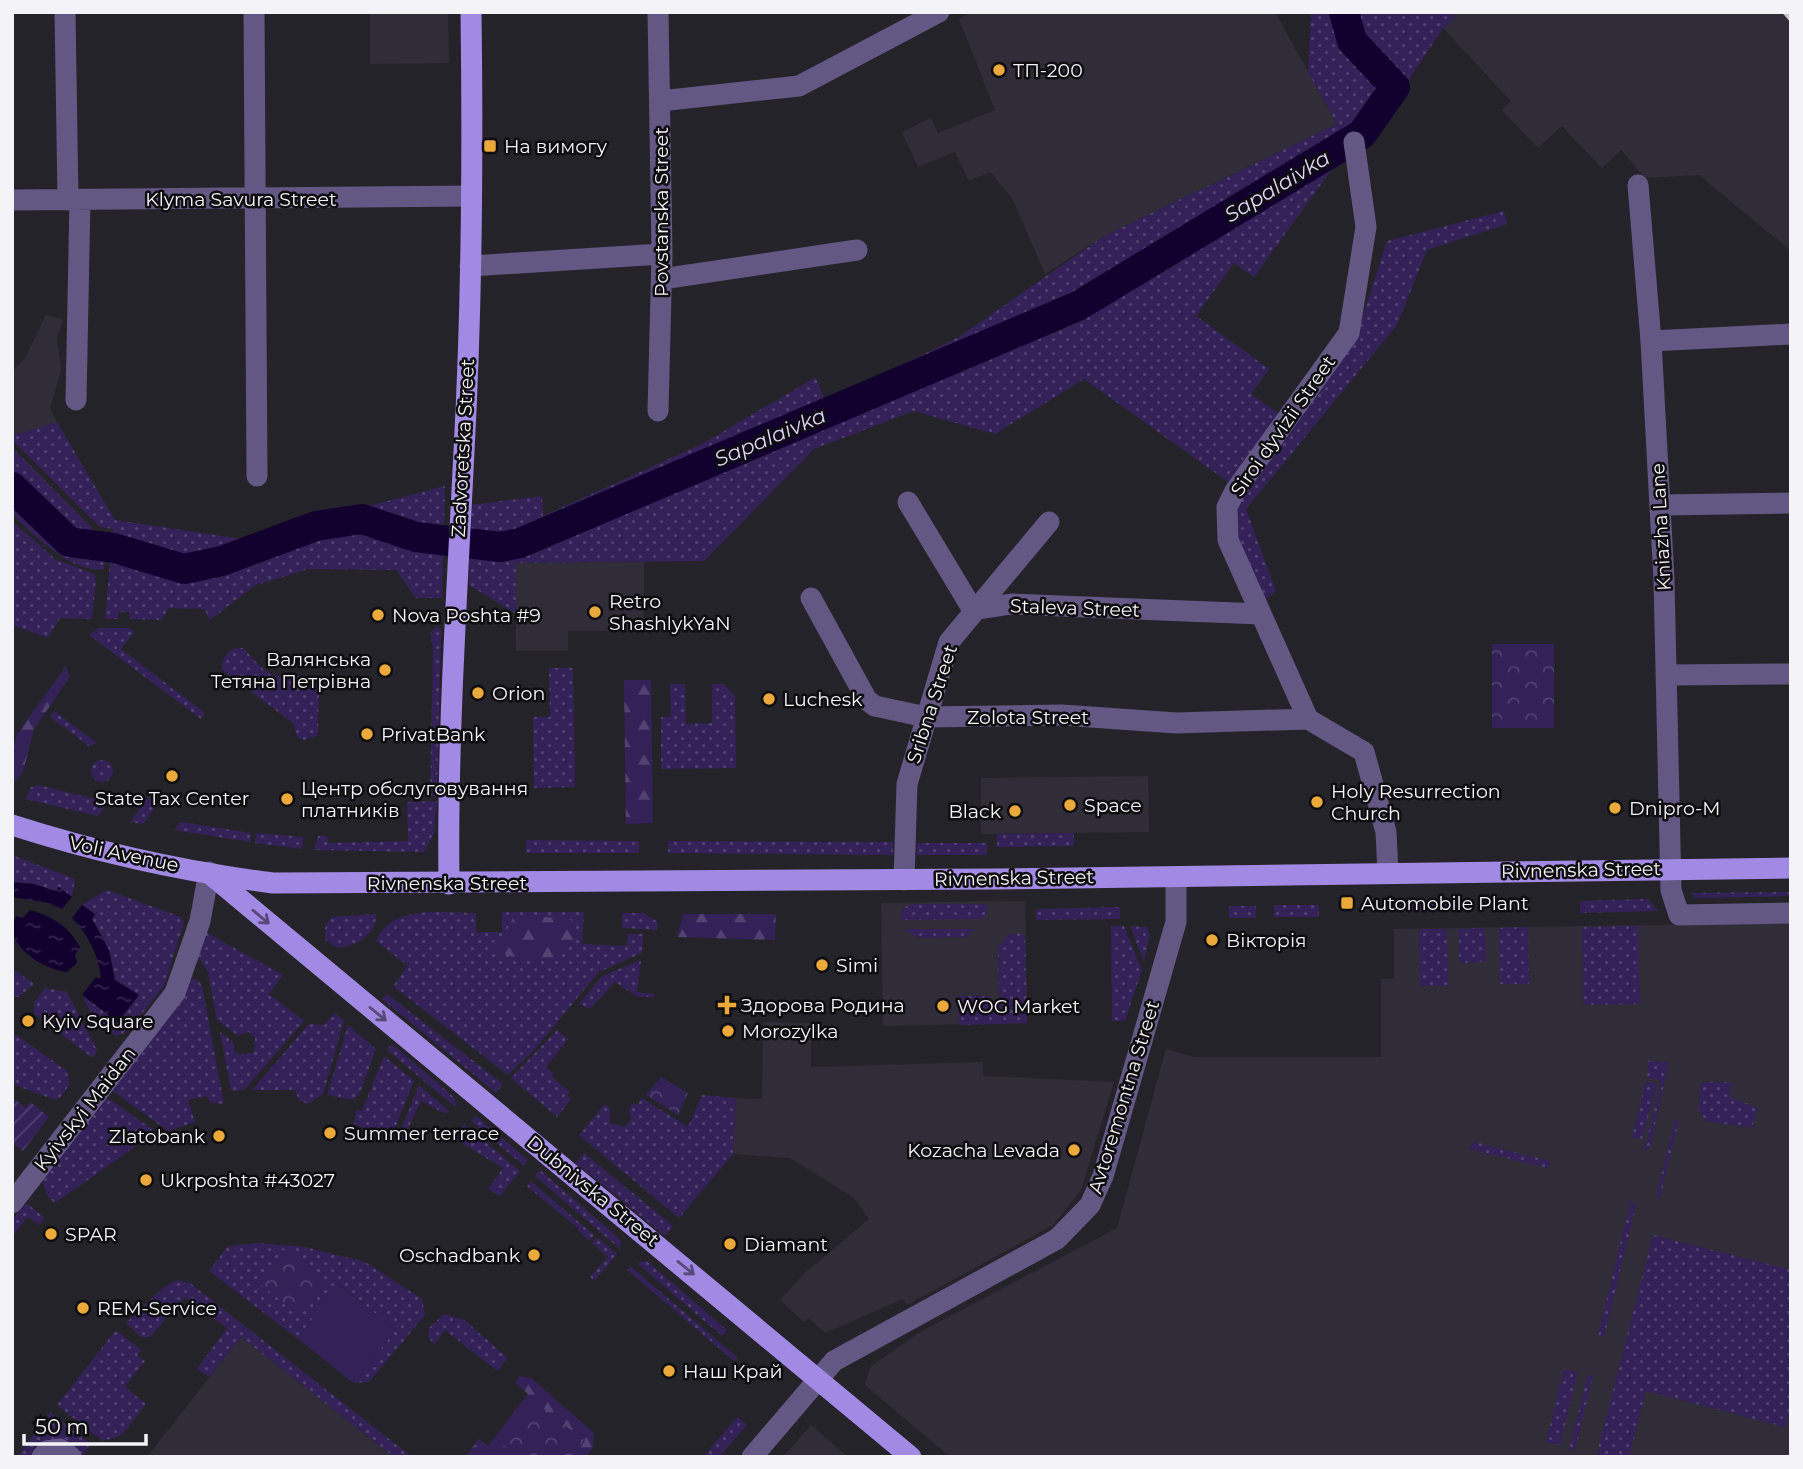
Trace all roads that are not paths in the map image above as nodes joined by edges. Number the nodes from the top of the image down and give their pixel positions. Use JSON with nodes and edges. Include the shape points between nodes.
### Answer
{"nodes":[{"id":1,"x":254,"y":12,"type":"edge"},
{"id":2,"x":471,"y":12,"type":"edge"},
{"id":3,"x":658,"y":12,"type":"edge"},
{"id":4,"x":939,"y":12,"type":"edge"},
{"id":5,"x":64,"y":13,"type":"edge"},
{"id":6,"x":660,"y":101,"type":"junction"},
{"id":7,"x":1354,"y":142,"type":"dead end"},
{"id":8,"x":1638,"y":185,"type":"dead end"},
{"id":9,"x":470,"y":196,"type":"junction"},
{"id":10,"x":255,"y":199,"type":"junction"},
{"id":11,"x":12,"y":200,"type":"edge"},
{"id":12,"x":74,"y":200,"type":"junction"},
{"id":13,"x":857,"y":250,"type":"dead end"},
{"id":14,"x":662,"y":254,"type":"junction"},
{"id":15,"x":470,"y":266,"type":"junction"},
{"id":16,"x":662,"y":279,"type":"junction"},
{"id":17,"x":1791,"y":334,"type":"edge"},
{"id":18,"x":1651,"y":341,"type":"junction"},
{"id":19,"x":76,"y":400,"type":"dead end"},
{"id":20,"x":658,"y":411,"type":"dead end"},
{"id":21,"x":257,"y":477,"type":"dead end"},
{"id":22,"x":908,"y":502,"type":"dead end"},
{"id":23,"x":1791,"y":503,"type":"edge"},
{"id":24,"x":1660,"y":505,"type":"junction"},
{"id":25,"x":1049,"y":522,"type":"dead end"},
{"id":26,"x":811,"y":598,"type":"dead end"},
{"id":27,"x":973,"y":610,"type":"junction"},
{"id":28,"x":1261,"y":614,"type":"junction"},
{"id":29,"x":1791,"y":674,"type":"edge"},
{"id":30,"x":1668,"y":675,"type":"junction"},
{"id":31,"x":926,"y":717,"type":"junction"},
{"id":32,"x":1308,"y":719,"type":"junction"},
{"id":33,"x":12,"y":825,"type":"edge"},
{"id":34,"x":1791,"y":868,"type":"edge"},
{"id":35,"x":1671,"y":869,"type":"junction"},
{"id":36,"x":209,"y":872,"type":"junction"},
{"id":37,"x":1388,"y":873,"type":"junction"},
{"id":38,"x":1176,"y":877,"type":"junction"},
{"id":39,"x":237,"y":878,"type":"joint"},
{"id":40,"x":904,"y":880,"type":"junction"},
{"id":41,"x":449,"y":884,"type":"junction"},
{"id":42,"x":1791,"y":913,"type":"edge"},
{"id":43,"x":17,"y":1197,"type":"edge"},
{"id":44,"x":819,"y":1378,"type":"junction"},
{"id":45,"x":42,"y":1457,"type":"edge"},
{"id":46,"x":71,"y":1457,"type":"edge"},
{"id":47,"x":751,"y":1457,"type":"edge"},
{"id":48,"x":911,"y":1457,"type":"edge"}],
"edges":[{"from":1,"to":10,"type":"street"},
{"from":2,"to":9,"type":"main road","name":"Zadvoretska Street"},
{"from":3,"to":6,"type":"street","name":"Povstanska Street"},
{"from":4,"to":6,"type":"street","via":[[799,86]]},
{"from":5,"to":12,"type":"street"},
{"from":6,"to":14,"type":"street","name":"Povstanska Street"},
{"from":7,"to":28,"type":"street","name":"Siroi dyvizii Street","via":[[1366,227],[1349,333],[1227,507],[1227,540]]},
{"from":8,"to":18,"type":"street","name":"Kniazha Lane"},
{"from":9,"to":10,"type":"street","name":"Klyma Savura Street"},
{"from":9,"to":15,"type":"main road","name":"Zadvoretska Street"},
{"from":10,"to":12,"type":"street","name":"Klyma Savura Street"},
{"from":10,"to":21,"type":"street"},
{"from":11,"to":12,"type":"street","name":"Klyma Savura Street"},
{"from":12,"to":19,"type":"street"},
{"from":13,"to":16,"type":"street"},
{"from":14,"to":15,"type":"street"},
{"from":14,"to":16,"type":"street","name":"Povstanska Street"},
{"from":15,"to":41,"type":"main road","name":"Zadvoretska Street"},
{"from":16,"to":20,"type":"street","name":"Povstanska Street"},
{"from":17,"to":18,"type":"street"},
{"from":18,"to":24,"type":"street","name":"Kniazha Lane"},
{"from":22,"to":27,"type":"street"},
{"from":23,"to":24,"type":"street"},
{"from":24,"to":30,"type":"street","name":"Kniazha Lane"},
{"from":25,"to":27,"type":"street","name":"Sribna Street"},
{"from":26,"to":31,"type":"street","name":"Zolota Street","via":[[867,700],[875,706]]},
{"from":27,"to":28,"type":"street","name":"Staleva Street","via":[[1011,604]]},
{"from":27,"to":31,"type":"street","name":"Sribna Street","via":[[949,642]]},
{"from":28,"to":32,"type":"street","name":"Siroi dyvizii Street"},
{"from":29,"to":30,"type":"street"},
{"from":30,"to":35,"type":"street","name":"Kniazha Lane"},
{"from":31,"to":32,"type":"street","name":"Zolota Street","via":[[1062,715],[1177,723]]},
{"from":31,"to":40,"type":"street","name":"Sribna Street","via":[[907,784]]},
{"from":32,"to":37,"type":"street","via":[[1364,752],[1386,832]]},
{"from":33,"to":36,"type":"main road","name":"Voli Avenue"},
{"from":34,"to":35,"type":"main road","name":"Rivnenska Street"},
{"from":35,"to":37,"type":"main road","name":"Rivnenska Street"},
{"from":35,"to":42,"type":"street","name":"Kniazha Lane","via":[[1671,890],[1679,915]]},
{"from":36,"to":39,"type":"main road","name":"Voli Avenue"},
{"from":36,"to":43,"type":"street","name":"Kyivskyi Maidan","via":[[200,921],[175,993]]},
{"from":36,"to":44,"type":"main road","name":"Dubnivska Street","one_way":true},
{"from":37,"to":38,"type":"main road","name":"Rivnenska Street"},
{"from":38,"to":40,"type":"main road","name":"Rivnenska Street"},
{"from":38,"to":44,"type":"street","name":"Avtoremontna Street","via":[[1176,922],[1103,1176],[1090,1205],[1057,1238],[834,1361]]},
{"from":39,"to":41,"type":"main road","name":"Rivnenska Street","via":[[273,883]]},
{"from":40,"to":41,"type":"main road","name":"Rivnenska Street"},
{"from":44,"to":47,"type":"street","name":"Avtoremontna Street"},
{"from":44,"to":48,"type":"main road","name":"Dubnivska Street"},
{"from":45,"to":46,"type":"street","via":[[60,1449]]}]}
